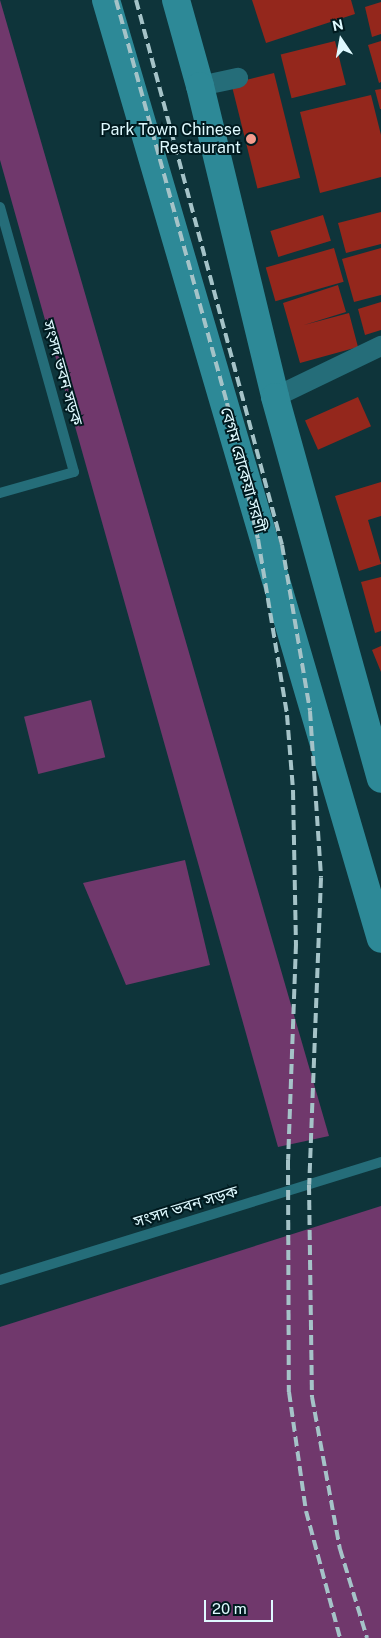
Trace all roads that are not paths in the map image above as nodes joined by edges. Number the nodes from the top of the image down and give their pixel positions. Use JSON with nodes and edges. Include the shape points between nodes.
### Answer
{"nodes":[{"id":1,"x":106,"y":0,"type":"edge"},
{"id":2,"x":176,"y":0,"type":"edge"},
{"id":3,"x":238,"y":78,"type":"dead end"},
{"id":4,"x":200,"y":86,"type":"junction"},
{"id":5,"x":0,"y":207,"type":"edge"},
{"id":6,"x":381,"y":346,"type":"edge"},
{"id":7,"x":275,"y":397,"type":"junction"},
{"id":8,"x":0,"y":494,"type":"edge"},
{"id":9,"x":381,"y":779,"type":"edge"},
{"id":10,"x":381,"y":939,"type":"edge"},
{"id":11,"x":381,"y":1162,"type":"edge"},
{"id":12,"x":0,"y":1280,"type":"edge"}],
"edges":[{"from":1,"to":10,"type":"main road","name":"বেগম রোকেয়া সরণী"},
{"from":2,"to":4,"type":"main road"},
{"from":3,"to":4,"type":"street"},
{"from":4,"to":7,"type":"main road"},
{"from":5,"to":8,"type":"lane","name":"সংসদ ভবন সড়ক","via":[[74,472]]},
{"from":6,"to":7,"type":"street"},
{"from":7,"to":9,"type":"main road"},
{"from":11,"to":12,"type":"lane","name":"সংসদ ভবন সড়ক"}]}
